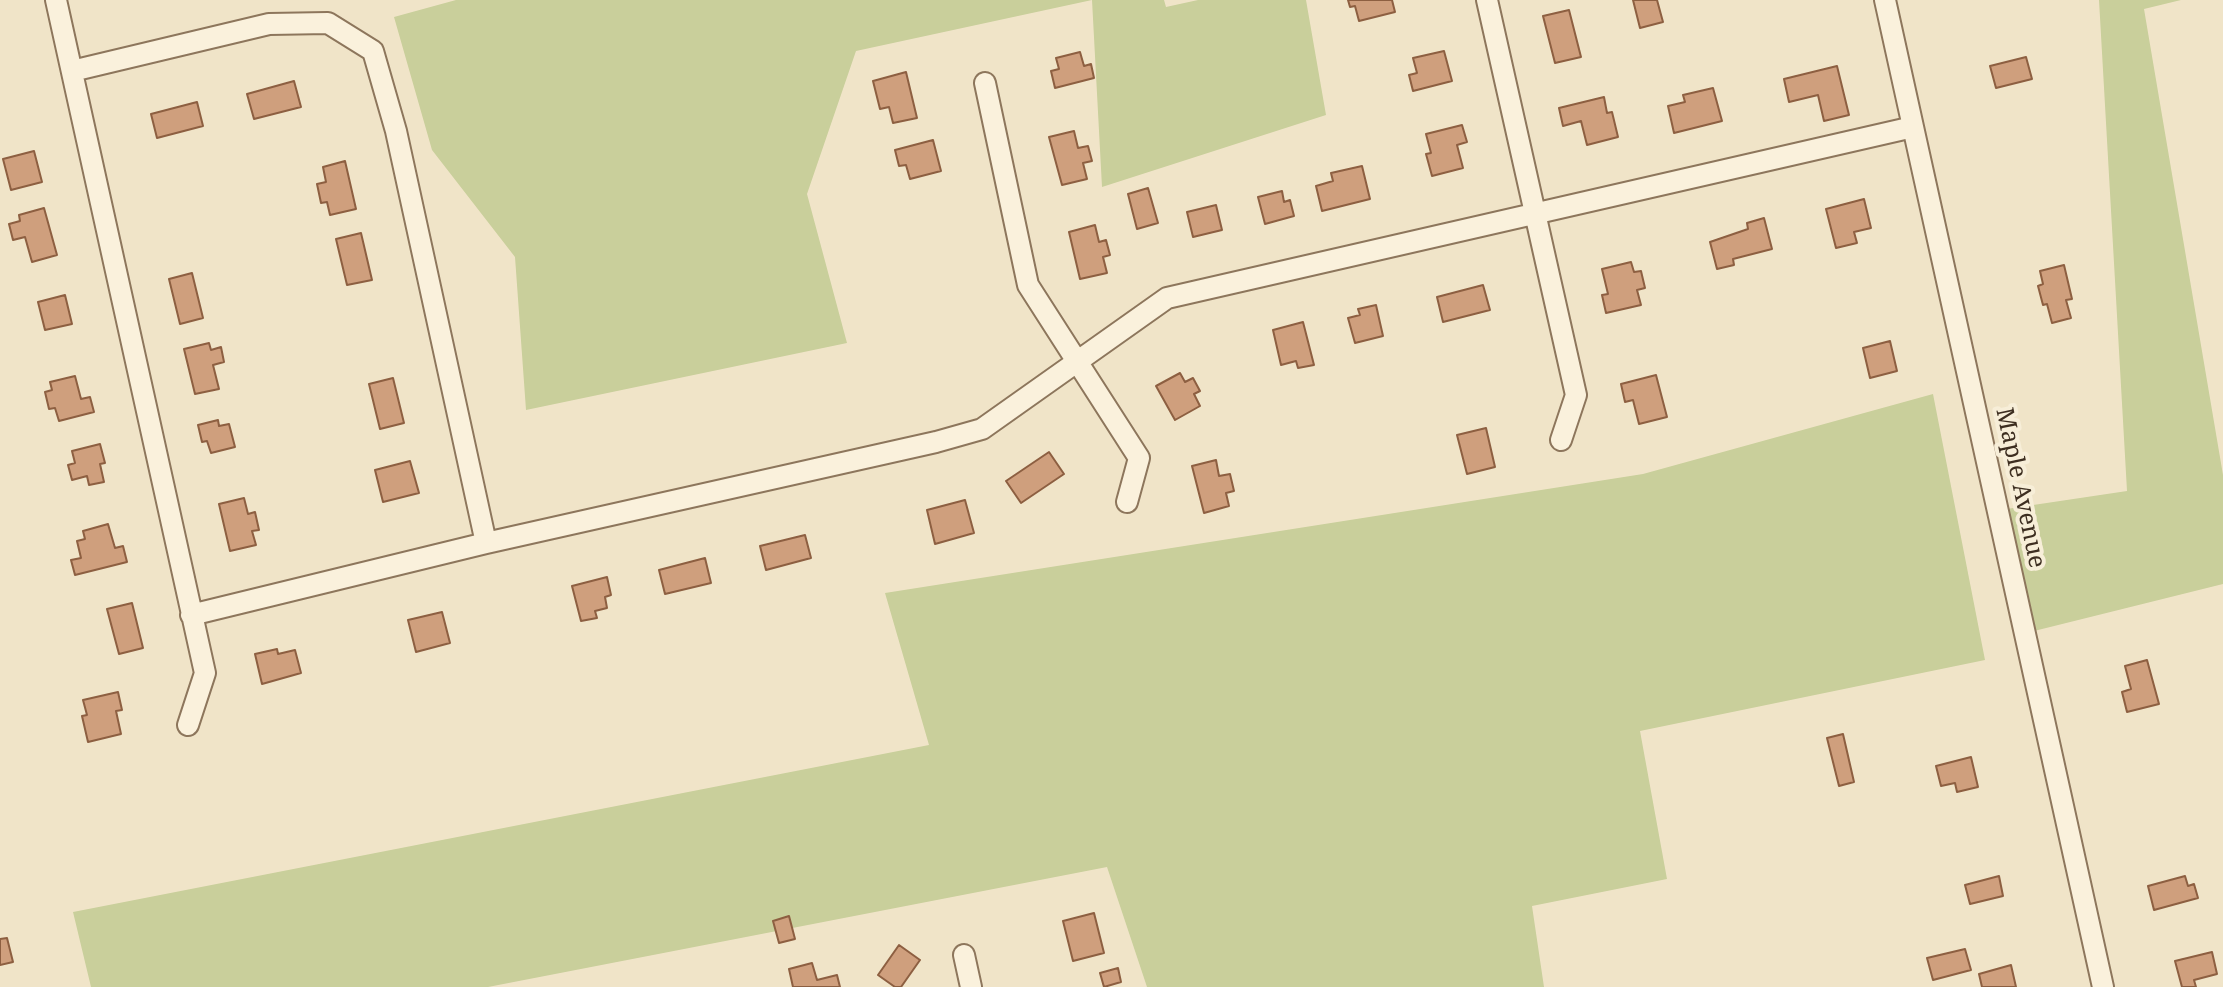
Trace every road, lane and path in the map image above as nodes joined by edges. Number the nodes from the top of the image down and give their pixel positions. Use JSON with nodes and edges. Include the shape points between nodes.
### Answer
{"nodes":[{"id":1,"x":56,"y":0,"type":"edge"},
{"id":2,"x":1487,"y":0,"type":"edge"},
{"id":3,"x":1885,"y":0,"type":"edge"},
{"id":4,"x":72,"y":71,"type":"junction"},
{"id":5,"x":985,"y":83,"type":"dead end"},
{"id":6,"x":1913,"y":127,"type":"junction"},
{"id":7,"x":1536,"y":214,"type":"junction"},
{"id":8,"x":1077,"y":361,"type":"junction"},
{"id":9,"x":1561,"y":440,"type":"dead end"},
{"id":10,"x":1127,"y":502,"type":"dead end"},
{"id":11,"x":486,"y":543,"type":"junction"},
{"id":12,"x":191,"y":615,"type":"junction"},
{"id":13,"x":188,"y":725,"type":"dead end"},
{"id":14,"x":964,"y":955,"type":"dead end"},
{"id":15,"x":971,"y":987,"type":"edge"},
{"id":16,"x":2103,"y":987,"type":"edge"}],
"edges":[{"from":1,"to":4,"type":"street"},
{"from":2,"to":7,"type":"street"},
{"from":3,"to":6,"type":"street","name":"Maple Avenue"},
{"from":4,"to":11,"type":"street","via":[[269,24],[328,23],[373,51],[396,131]]},
{"from":4,"to":12,"type":"street"},
{"from":5,"to":8,"type":"street","via":[[1028,285]]},
{"from":6,"to":7,"type":"street"},
{"from":6,"to":16,"type":"street","name":"Maple Avenue"},
{"from":7,"to":8,"type":"street","via":[[1167,298]]},
{"from":7,"to":9,"type":"street","via":[[1576,395]]},
{"from":8,"to":10,"type":"street","via":[[1139,458]]},
{"from":8,"to":11,"type":"street","via":[[982,429]]},
{"from":11,"to":12,"type":"street"},
{"from":12,"to":13,"type":"street","via":[[205,673]]},
{"from":14,"to":15,"type":"street"}]}
